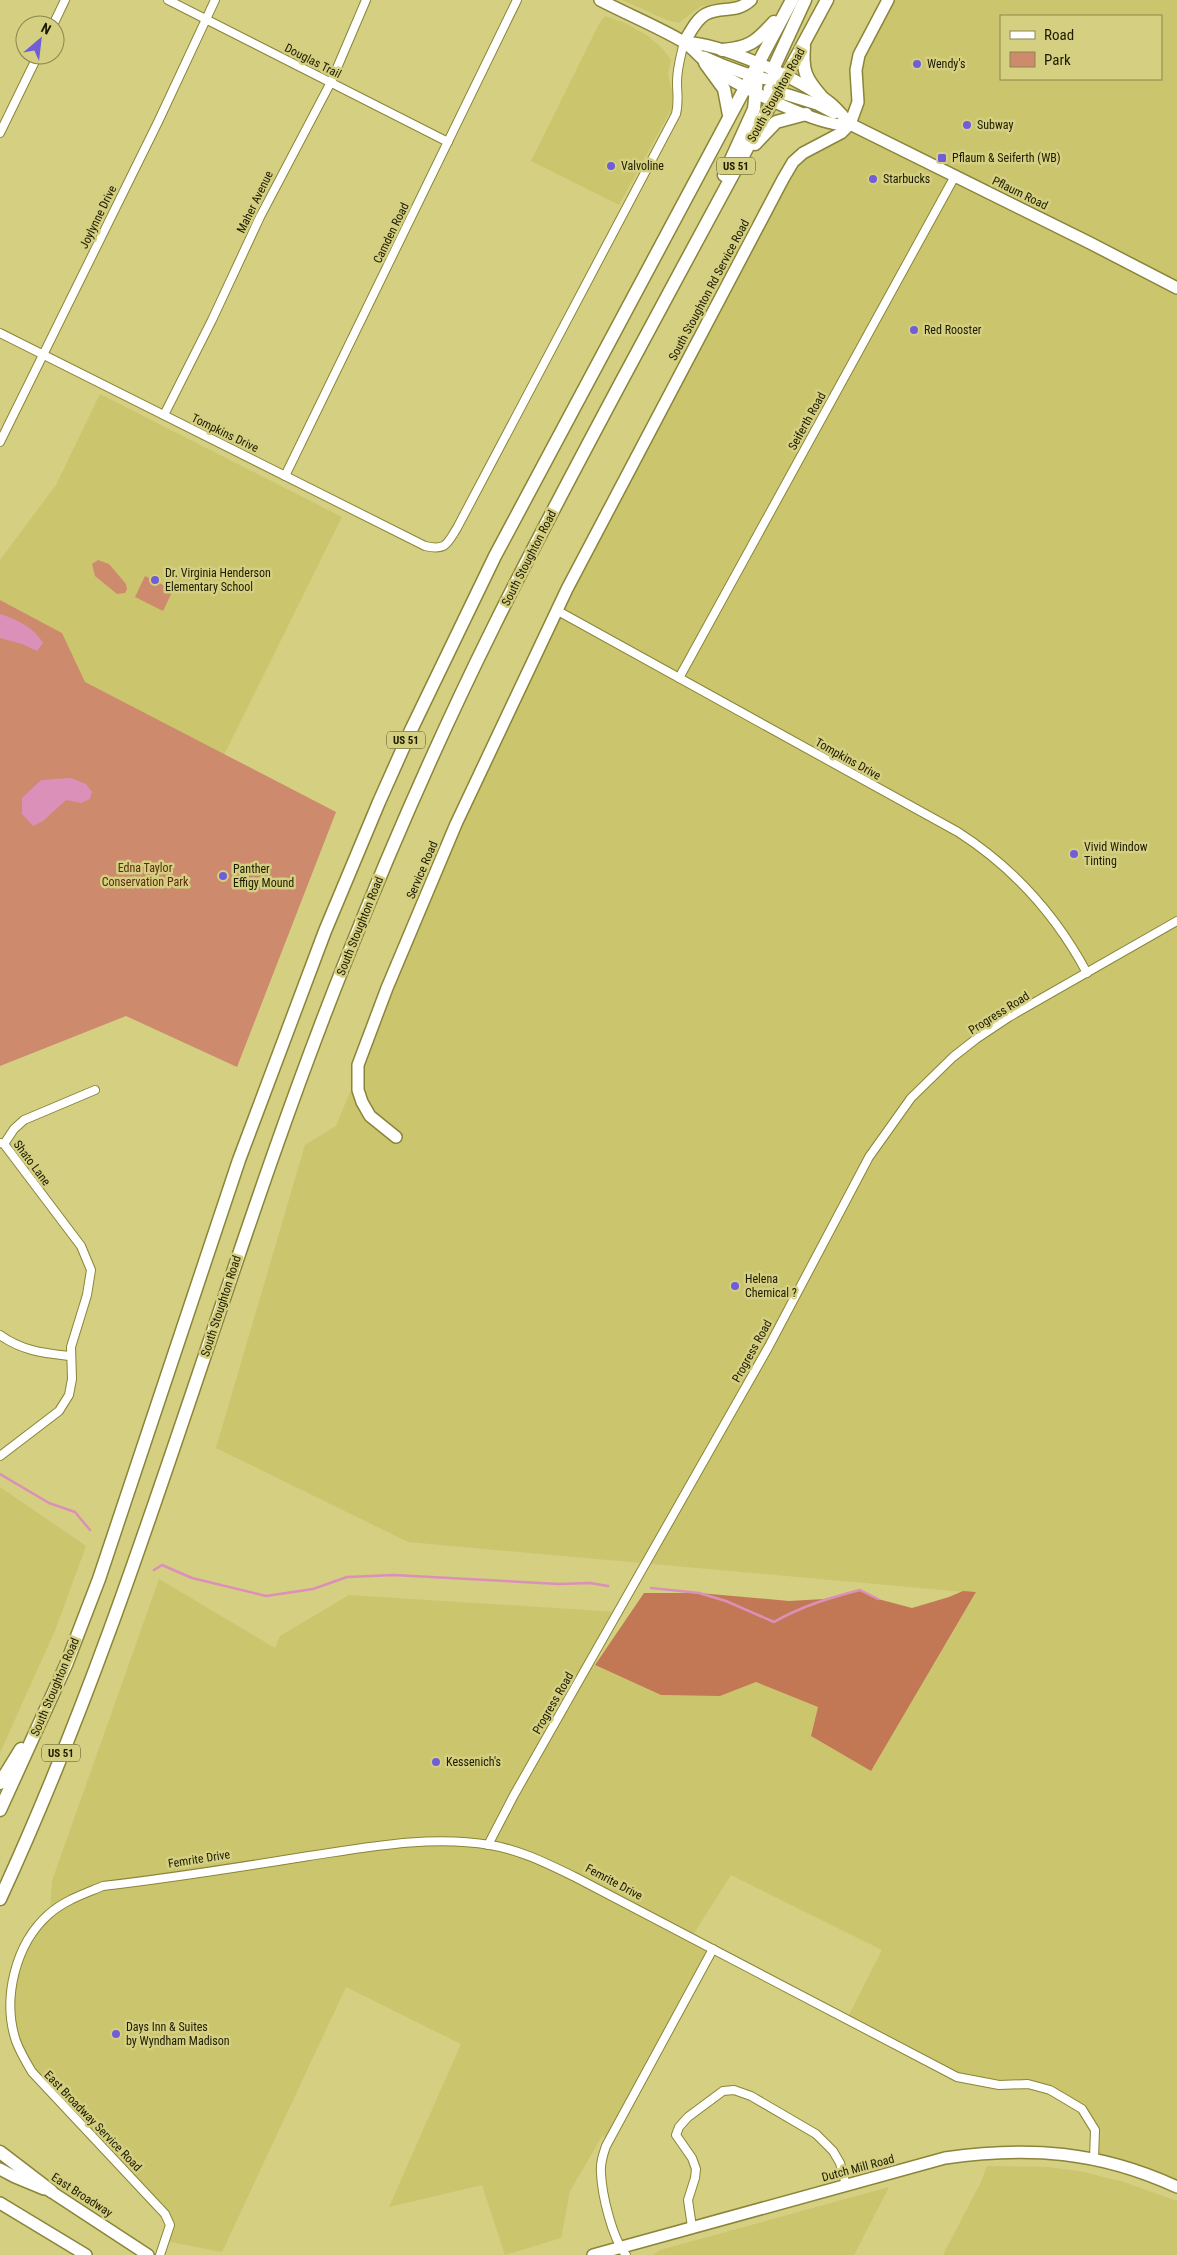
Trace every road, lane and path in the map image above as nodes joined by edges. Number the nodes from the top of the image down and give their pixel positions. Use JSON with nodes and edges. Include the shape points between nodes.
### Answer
{"nodes":[{"id":1,"x":65,"y":0,"type":"edge"},
{"id":2,"x":168,"y":0,"type":"edge"},
{"id":3,"x":215,"y":0,"type":"edge"},
{"id":4,"x":366,"y":0,"type":"edge"},
{"id":5,"x":517,"y":0,"type":"edge"},
{"id":6,"x":600,"y":0,"type":"edge"},
{"id":7,"x":752,"y":0,"type":"edge"},
{"id":8,"x":792,"y":0,"type":"edge"},
{"id":9,"x":804,"y":0,"type":"edge"},
{"id":10,"x":827,"y":0,"type":"edge"},
{"id":11,"x":888,"y":0,"type":"edge"},
{"id":12,"x":786,"y":13,"type":"junction"},
{"id":13,"x":58,"y":15,"type":"edge"},
{"id":14,"x":206,"y":20,"type":"junction"},
{"id":15,"x":684,"y":42,"type":"junction"},
{"id":16,"x":804,"y":42,"type":"junction"},
{"id":17,"x":722,"y":50,"type":"junction"},
{"id":18,"x":705,"y":63,"type":"junction"},
{"id":19,"x":33,"y":65,"type":"edge"},
{"id":20,"x":755,"y":80,"type":"junction"},
{"id":21,"x":331,"y":82,"type":"junction"},
{"id":22,"x":775,"y":85,"type":"junction"},
{"id":23,"x":821,"y":96,"type":"junction"},
{"id":24,"x":806,"y":114,"type":"junction"},
{"id":25,"x":729,"y":115,"type":"junction"},
{"id":26,"x":850,"y":124,"type":"junction"},
{"id":27,"x":0,"y":133,"type":"edge"},
{"id":28,"x":448,"y":142,"type":"junction"},
{"id":29,"x":746,"y":149,"type":"junction"},
{"id":30,"x":955,"y":176,"type":"junction"},
{"id":31,"x":701,"y":233,"type":"junction"},
{"id":32,"x":1177,"y":288,"type":"edge"},
{"id":33,"x":0,"y":333,"type":"edge"},
{"id":34,"x":43,"y":355,"type":"junction"},
{"id":35,"x":164,"y":415,"type":"junction"},
{"id":36,"x":0,"y":442,"type":"edge"},
{"id":37,"x":285,"y":476,"type":"junction"},
{"id":38,"x":558,"y":611,"type":"junction"},
{"id":39,"x":678,"y":678,"type":"junction"},
{"id":40,"x":1177,"y":921,"type":"edge"},
{"id":41,"x":1088,"y":973,"type":"junction"},
{"id":42,"x":95,"y":1090,"type":"dead end"},
{"id":43,"x":396,"y":1137,"type":"dead end"},
{"id":44,"x":2,"y":1144,"type":"edge"},
{"id":45,"x":0,"y":1335,"type":"edge"},
{"id":46,"x":70,"y":1356,"type":"junction"},
{"id":47,"x":0,"y":1456,"type":"edge"},
{"id":48,"x":38,"y":1727,"type":"junction"},
{"id":49,"x":0,"y":1783,"type":"edge"},
{"id":50,"x":0,"y":1810,"type":"edge"},
{"id":51,"x":488,"y":1845,"type":"junction"},
{"id":52,"x":0,"y":1899,"type":"edge"},
{"id":53,"x":50,"y":1914,"type":"joint"},
{"id":54,"x":713,"y":1950,"type":"junction"},
{"id":55,"x":0,"y":2152,"type":"edge"},
{"id":56,"x":1094,"y":2159,"type":"junction"},
{"id":57,"x":0,"y":2160,"type":"edge"},
{"id":58,"x":0,"y":2168,"type":"edge"},
{"id":59,"x":846,"y":2185,"type":"junction"},
{"id":60,"x":1177,"y":2187,"type":"edge"},
{"id":61,"x":50,"y":2191,"type":"junction"},
{"id":62,"x":0,"y":2203,"type":"edge"},
{"id":63,"x":692,"y":2227,"type":"junction"},
{"id":64,"x":623,"y":2251,"type":"edge"},
{"id":65,"x":86,"y":2255,"type":"edge"},
{"id":66,"x":148,"y":2255,"type":"edge"},
{"id":67,"x":160,"y":2255,"type":"edge"},
{"id":68,"x":593,"y":2255,"type":"edge"}],
"edges":[{"from":1,"to":13,"type":"street"},
{"from":2,"to":14,"type":"street","name":"Douglas Trail"},
{"from":3,"to":14,"type":"street","name":"Joylynne Drive"},
{"from":4,"to":21,"type":"street","name":"Maher Avenue"},
{"from":5,"to":28,"type":"street","name":"Camden Road"},
{"from":6,"to":15,"type":"street","name":"Pflaum Road"},
{"from":7,"to":15,"type":"street","via":[[739,8],[704,15]]},
{"from":8,"to":12,"type":"main road","name":"South Stoughton Road","number":"US 51"},
{"from":9,"to":22,"type":"main road","via":[[786,38]]},
{"from":10,"to":16,"type":"main road","name":"South Stoughton Road","number":"US 51"},
{"from":11,"to":26,"type":"street","via":[[859,55],[856,70],[858,102]]},
{"from":12,"to":17,"type":"main road","via":[[748,46]]},
{"from":12,"to":20,"type":"main road","name":"South Stoughton Road","number":"US 51"},
{"from":14,"to":21,"type":"street","name":"Douglas Trail"},
{"from":14,"to":34,"type":"street","name":"Joylynne Drive"},
{"from":15,"to":17,"type":"street","name":"Pflaum Road"},
{"from":15,"to":18,"type":"street","name":"Pflaum Road"},
{"from":15,"to":20,"type":"street","via":[[707,58]]},
{"from":15,"to":37,"type":"street","name":"Tompkins Drive","via":[[678,69],[676,114],[447,544],[436,548],[425,546]]},
{"from":16,"to":22,"type":"main road","name":"South Stoughton Road","number":"US 51"},
{"from":16,"to":23,"type":"main road","via":[[805,73]]},
{"from":17,"to":20,"type":"street","name":"Pflaum Road"},
{"from":18,"to":20,"type":"street","name":"Pflaum Road","via":[[722,75]]},
{"from":18,"to":25,"type":"main road","via":[[724,89]]},
{"from":19,"to":27,"type":"street"},
{"from":20,"to":22,"type":"street","name":"Pflaum Road"},
{"from":20,"to":22,"type":"street","name":"Pflaum Road"},
{"from":20,"to":25,"type":"main road","name":"South Stoughton Road","number":"US 51"},
{"from":20,"to":31,"type":"main road","via":[[754,109],[734,149]]},
{"from":21,"to":28,"type":"street","name":"Douglas Trail"},
{"from":21,"to":35,"type":"street","name":"Maher Avenue","via":[[260,217]]},
{"from":22,"to":23,"type":"street","name":"Pflaum Road"},
{"from":22,"to":24,"type":"street","name":"Pflaum Road"},
{"from":22,"to":26,"type":"street","via":[[817,104]]},
{"from":22,"to":29,"type":"main road","name":"South Stoughton Road","number":"US 51"},
{"from":23,"to":26,"type":"street","name":"Pflaum Road"},
{"from":24,"to":26,"type":"street","name":"Pflaum Road","via":[[836,125]]},
{"from":24,"to":29,"type":"main road","via":[[776,122]]},
{"from":25,"to":48,"type":"main road","name":"South Stoughton Road","number":"US 51","via":[[483,580],[352,864],[239,1160],[99,1579]]},
{"from":26,"to":30,"type":"street","name":"Pflaum Road"},
{"from":26,"to":38,"type":"street","name":"South Stoughton Rd Service Road","via":[[841,133],[803,153],[788,170],[567,588]]},
{"from":28,"to":37,"type":"street","name":"Camden Road"},
{"from":29,"to":31,"type":"main road","name":"South Stoughton Road","number":"US 51"},
{"from":30,"to":32,"type":"street","name":"Pflaum Road"},
{"from":30,"to":39,"type":"street","name":"Seiferth Road"},
{"from":31,"to":52,"type":"main road","name":"South Stoughton Road","number":"US 51","via":[[498,617],[402,824],[304,1070],[86,1690]]},
{"from":33,"to":34,"type":"street","name":"Tompkins Drive"},
{"from":34,"to":35,"type":"street","name":"Tompkins Drive"},
{"from":34,"to":36,"type":"street","name":"Joylynne Drive"},
{"from":35,"to":37,"type":"street","name":"Tompkins Drive"},
{"from":38,"to":39,"type":"street","name":"Tompkins Drive"},
{"from":38,"to":43,"type":"street","name":"Service Road","via":[[503,721],[441,860],[358,1065],[358,1090],[365,1110]]},
{"from":39,"to":41,"type":"street","name":"Tompkins Drive","via":[[984,848],[1051,915]]},
{"from":40,"to":41,"type":"street","name":"Progress Road"},
{"from":41,"to":51,"type":"street","name":"Progress Road","via":[[976,1039],[953,1057],[911,1098],[877,1144],[769,1346]]},
{"from":42,"to":44,"type":"street","via":[[24,1120]]},
{"from":44,"to":46,"type":"street","name":"Shato Lane","via":[[81,1246],[91,1270]]},
{"from":45,"to":46,"type":"street","via":[[28,1350]]},
{"from":46,"to":47,"type":"street","name":"Shato Lane","via":[[71,1387],[64,1404]]},
{"from":48,"to":49,"type":"main road"},
{"from":48,"to":50,"type":"main road","name":"South Stoughton Road","number":"US 51"},
{"from":51,"to":53,"type":"street","name":"Femrite Drive","via":[[431,1841],[363,1848],[103,1886],[73,1898]]},
{"from":51,"to":54,"type":"street","name":"Femrite Drive","via":[[516,1851],[557,1869]]},
{"from":53,"to":67,"type":"street","name":"East Broadway Service Road","via":[[31,1935],[17,1965],[12,1993],[16,2041],[32,2072],[165,2214],[170,2225]]},
{"from":54,"to":56,"type":"street","name":"Femrite Drive","via":[[958,2076],[998,2085],[1028,2084],[1050,2090],[1082,2109],[1094,2130]]},
{"from":54,"to":64,"type":"street","via":[[601,2159],[604,2198]]},
{"from":55,"to":61,"type":"main road"},
{"from":56,"to":59,"type":"street","name":"Dutch Mill Road","via":[[1034,2151],[990,2152],[946,2158]]},
{"from":56,"to":60,"type":"street","name":"Dutch Mill Road","via":[[1134,2169]]},
{"from":57,"to":61,"type":"street","name":"East Broadway"},
{"from":58,"to":61,"type":"street"},
{"from":59,"to":63,"type":"street","name":"Dutch Mill Road"},
{"from":59,"to":63,"type":"street","via":[[834,2151],[816,2134],[751,2096],[734,2090],[723,2091],[688,2117],[676,2135],[696,2169],[688,2200]]},
{"from":61,"to":66,"type":"street","name":"East Broadway"},
{"from":62,"to":65,"type":"street"},
{"from":63,"to":64,"type":"street","name":"Dutch Mill Road"},
{"from":64,"to":68,"type":"street","name":"Dutch Mill Road"}]}
